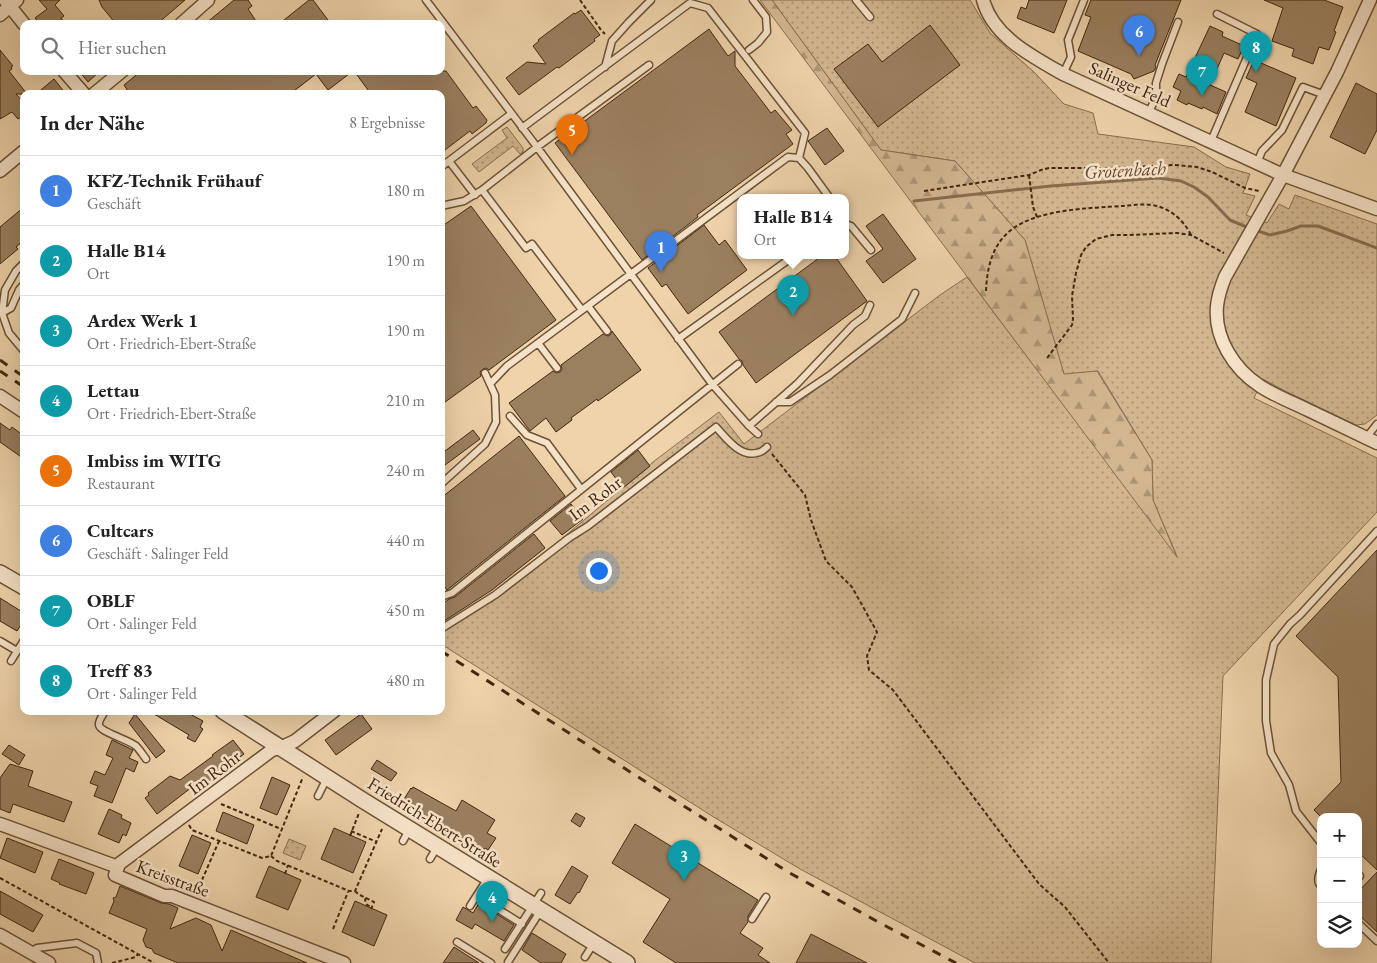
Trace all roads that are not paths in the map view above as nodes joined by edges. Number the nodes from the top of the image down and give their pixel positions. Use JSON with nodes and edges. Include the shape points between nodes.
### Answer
{"nodes":[{"id":1,"x":208,"y":0,"type":"edge"},
{"id":2,"x":426,"y":0,"type":"edge"},
{"id":3,"x":651,"y":0,"type":"edge"},
{"id":4,"x":753,"y":0,"type":"edge"},
{"id":5,"x":856,"y":0,"type":"edge"},
{"id":6,"x":983,"y":0,"type":"edge"},
{"id":7,"x":1084,"y":0,"type":"edge"},
{"id":8,"x":1370,"y":0,"type":"edge"},
{"id":9,"x":8,"y":5,"type":"edge"},
{"id":10,"x":1217,"y":14,"type":"dead end"},
{"id":11,"x":870,"y":17,"type":"dead end"},
{"id":12,"x":21,"y":20,"type":"edge"},
{"id":13,"x":186,"y":20,"type":"edge"},
{"id":14,"x":441,"y":20,"type":"edge"},
{"id":15,"x":1178,"y":22,"type":"dead end"},
{"id":16,"x":445,"y":25,"type":"edge"},
{"id":17,"x":749,"y":50,"type":"dead end"},
{"id":18,"x":650,"y":66,"type":"dead end"},
{"id":19,"x":605,"y":67,"type":"junction"},
{"id":20,"x":1064,"y":74,"type":"junction"},
{"id":21,"x":67,"y":75,"type":"edge"},
{"id":22,"x":117,"y":75,"type":"edge"},
{"id":23,"x":81,"y":90,"type":"edge"},
{"id":24,"x":99,"y":90,"type":"edge"},
{"id":25,"x":1325,"y":95,"type":"junction"},
{"id":26,"x":1149,"y":112,"type":"junction"},
{"id":27,"x":511,"y":114,"type":"junction"},
{"id":28,"x":522,"y":128,"type":"junction"},
{"id":29,"x":1211,"y":141,"type":"junction"},
{"id":30,"x":537,"y":148,"type":"junction"},
{"id":31,"x":20,"y":154,"type":"edge"},
{"id":32,"x":799,"y":158,"type":"junction"},
{"id":33,"x":449,"y":161,"type":"junction"},
{"id":34,"x":1257,"y":163,"type":"junction"},
{"id":35,"x":445,"y":164,"type":"edge"},
{"id":36,"x":0,"y":171,"type":"edge"},
{"id":37,"x":1283,"y":175,"type":"junction"},
{"id":38,"x":482,"y":190,"type":"junction"},
{"id":39,"x":738,"y":194,"type":"edge"},
{"id":40,"x":827,"y":194,"type":"edge"},
{"id":41,"x":475,"y":195,"type":"junction"},
{"id":42,"x":737,"y":195,"type":"edge"},
{"id":43,"x":445,"y":205,"type":"edge"},
{"id":44,"x":1377,"y":209,"type":"edge"},
{"id":45,"x":849,"y":225,"type":"edge"},
{"id":46,"x":871,"y":250,"type":"dead end"},
{"id":47,"x":789,"y":259,"type":"edge"},
{"id":48,"x":20,"y":267,"type":"edge"},
{"id":49,"x":630,"y":274,"type":"junction"},
{"id":50,"x":20,"y":289,"type":"edge"},
{"id":51,"x":915,"y":293,"type":"dead end"},
{"id":52,"x":870,"y":305,"type":"dead end"},
{"id":53,"x":585,"y":308,"type":"junction"},
{"id":54,"x":2,"y":313,"type":"junction"},
{"id":55,"x":607,"y":331,"type":"dead end"},
{"id":56,"x":678,"y":340,"type":"junction"},
{"id":57,"x":538,"y":343,"type":"junction"},
{"id":58,"x":20,"y":346,"type":"edge"},
{"id":59,"x":738,"y":364,"type":"dead end"},
{"id":60,"x":557,"y":368,"type":"dead end"},
{"id":61,"x":485,"y":373,"type":"dead end"},
{"id":62,"x":490,"y":384,"type":"junction"},
{"id":63,"x":712,"y":384,"type":"junction"},
{"id":64,"x":0,"y":396,"type":"edge"},
{"id":65,"x":776,"y":402,"type":"junction"},
{"id":66,"x":20,"y":409,"type":"edge"},
{"id":67,"x":510,"y":416,"type":"dead end"},
{"id":68,"x":1377,"y":424,"type":"edge"},
{"id":69,"x":749,"y":426,"type":"junction"},
{"id":70,"x":758,"y":434,"type":"dead end"},
{"id":71,"x":1372,"y":440,"type":"edge"},
{"id":72,"x":767,"y":447,"type":"road end"},
{"id":73,"x":445,"y":480,"type":"edge"},
{"id":74,"x":582,"y":489,"type":"junction"},
{"id":75,"x":1377,"y":531,"type":"edge"},
{"id":76,"x":0,"y":572,"type":"edge"},
{"id":77,"x":20,"y":584,"type":"edge"},
{"id":78,"x":445,"y":596,"type":"edge"},
{"id":79,"x":445,"y":627,"type":"edge"},
{"id":80,"x":0,"y":641,"type":"edge"},
{"id":81,"x":20,"y":646,"type":"edge"},
{"id":82,"x":17,"y":651,"type":"junction"},
{"id":83,"x":11,"y":661,"type":"dead end"},
{"id":84,"x":103,"y":715,"type":"edge"},
{"id":85,"x":229,"y":715,"type":"edge"},
{"id":86,"x":326,"y":715,"type":"edge"},
{"id":87,"x":280,"y":748,"type":"junction"},
{"id":88,"x":146,"y":759,"type":"dead end"},
{"id":89,"x":327,"y":777,"type":"junction"},
{"id":90,"x":318,"y":796,"type":"dead end"},
{"id":91,"x":0,"y":824,"type":"edge"},
{"id":92,"x":1317,"y":838,"type":"edge"},
{"id":93,"x":118,"y":867,"type":"junction"},
{"id":94,"x":488,"y":877,"type":"junction"},
{"id":95,"x":477,"y":896,"type":"junction"},
{"id":96,"x":766,"y":897,"type":"dead end"},
{"id":97,"x":538,"y":903,"type":"junction"},
{"id":98,"x":470,"y":906,"type":"dead end"},
{"id":99,"x":752,"y":919,"type":"dead end"},
{"id":100,"x":522,"y":924,"type":"junction"},
{"id":101,"x":1362,"y":927,"type":"edge"},
{"id":102,"x":0,"y":935,"type":"edge"},
{"id":103,"x":1377,"y":941,"type":"edge"},
{"id":104,"x":457,"y":942,"type":"dead end"},
{"id":105,"x":594,"y":943,"type":"junction"},
{"id":106,"x":504,"y":949,"type":"dead end"},
{"id":107,"x":31,"y":952,"type":"junction"},
{"id":108,"x":585,"y":957,"type":"dead end"},
{"id":109,"x":508,"y":962,"type":"edge"},
{"id":110,"x":50,"y":963,"type":"edge"},
{"id":111,"x":98,"y":963,"type":"edge"},
{"id":112,"x":344,"y":963,"type":"edge"},
{"id":113,"x":492,"y":963,"type":"edge"},
{"id":114,"x":627,"y":963,"type":"edge"}],
"edges":[{"from":1,"to":13,"type":"street"},
{"from":2,"to":14,"type":"lane"},
{"from":3,"to":19,"type":"lane","via":[[612,41]]},
{"from":4,"to":17,"type":"lane","via":[[766,17],[767,32]]},
{"from":5,"to":11,"type":"lane"},
{"from":6,"to":20,"type":"street","name":"Salinger Feld","via":[[993,22],[1011,41]]},
{"from":7,"to":20,"type":"lane","via":[[1068,40],[1071,57]]},
{"from":8,"to":25,"type":"street"},
{"from":9,"to":12,"type":"street"},
{"from":10,"to":29,"type":"lane","via":[[1257,34]]},
{"from":15,"to":26,"type":"lane"},
{"from":16,"to":27,"type":"lane"},
{"from":18,"to":30,"type":"lane"},
{"from":19,"to":28,"type":"lane"},
{"from":19,"to":32,"type":"lane","via":[[690,3],[708,8],[805,133]]},
{"from":20,"to":26,"type":"street","name":"Salinger Feld"},
{"from":21,"to":23,"type":"street"},
{"from":22,"to":24,"type":"street"},
{"from":25,"to":34,"type":"lane","via":[[1303,87],[1282,130],[1262,151]]},
{"from":25,"to":37,"type":"street"},
{"from":26,"to":29,"type":"street","name":"Salinger Feld"},
{"from":27,"to":28,"type":"lane"},
{"from":27,"to":33,"type":"lane"},
{"from":28,"to":30,"type":"lane"},
{"from":29,"to":34,"type":"street","name":"Salinger Feld"},
{"from":30,"to":38,"type":"lane"},
{"from":30,"to":49,"type":"lane"},
{"from":31,"to":36,"type":"street"},
{"from":32,"to":39,"type":"lane","via":[[788,157]]},
{"from":32,"to":40,"type":"lane"},
{"from":33,"to":35,"type":"lane"},
{"from":33,"to":41,"type":"lane"},
{"from":34,"to":37,"type":"street","name":"Salinger Feld"},
{"from":37,"to":44,"type":"street","name":"Salinger Feld"},
{"from":37,"to":71,"type":"street","via":[[1234,259],[1219,293],[1218,324],[1223,341],[1232,359],[1260,386]]},
{"from":38,"to":41,"type":"lane"},
{"from":38,"to":53,"type":"lane","via":[[526,248],[532,244]]},
{"from":41,"to":43,"type":"lane"},
{"from":42,"to":49,"type":"lane"},
{"from":45,"to":46,"type":"lane"},
{"from":47,"to":56,"type":"lane"},
{"from":48,"to":54,"type":"lane","via":[[5,290]]},
{"from":49,"to":53,"type":"lane"},
{"from":49,"to":56,"type":"lane"},
{"from":50,"to":54,"type":"lane","via":[[11,308]]},
{"from":51,"to":65,"type":"lane","via":[[902,319],[790,402]]},
{"from":52,"to":65,"type":"lane","via":[[865,316],[853,324]]},
{"from":53,"to":55,"type":"lane"},
{"from":53,"to":57,"type":"lane"},
{"from":54,"to":58,"type":"lane","via":[[9,333]]},
{"from":56,"to":63,"type":"lane"},
{"from":57,"to":60,"type":"lane"},
{"from":57,"to":62,"type":"lane","via":[[507,366]]},
{"from":59,"to":63,"type":"lane","name":"Im Rohr"},
{"from":61,"to":62,"type":"lane"},
{"from":62,"to":73,"type":"lane","via":[[496,396],[496,422],[485,444]]},
{"from":63,"to":69,"type":"lane"},
{"from":63,"to":74,"type":"lane","name":"Im Rohr"},
{"from":64,"to":66,"type":"street"},
{"from":65,"to":69,"type":"lane"},
{"from":67,"to":74,"type":"lane","via":[[527,435],[547,442]]},
{"from":68,"to":71,"type":"lane"},
{"from":69,"to":70,"type":"lane"},
{"from":72,"to":79,"type":"lane","name":"Im Rohr","via":[[749,454],[731,445],[716,427],[496,595]]},
{"from":74,"to":78,"type":"lane","name":"Im Rohr"},
{"from":75,"to":92,"type":"lane","via":[[1274,644],[1266,680],[1266,721],[1271,753],[1289,785],[1296,810]]},
{"from":76,"to":77,"type":"street"},
{"from":80,"to":82,"type":"lane"},
{"from":81,"to":82,"type":"lane"},
{"from":82,"to":83,"type":"lane"},
{"from":84,"to":88,"type":"lane","via":[[100,729],[136,746]]},
{"from":85,"to":87,"type":"street","name":"Friedrich-Ebert-Straße"},
{"from":86,"to":87,"type":"street","name":"Im Rohr","via":[[296,741]]},
{"from":87,"to":89,"type":"street","name":"Friedrich-Ebert-Straße"},
{"from":87,"to":93,"type":"street","name":"Im Rohr","via":[[272,750]]},
{"from":89,"to":90,"type":"lane"},
{"from":89,"to":94,"type":"street","name":"Friedrich-Ebert-Straße","via":[[388,815],[406,835]]},
{"from":91,"to":93,"type":"street","name":"Kreisstraße"},
{"from":93,"to":112,"type":"street","name":"Kreisstraße","via":[[115,875],[156,893],[172,896]]},
{"from":94,"to":95,"type":"lane"},
{"from":94,"to":97,"type":"street","name":"Friedrich-Ebert-Straße"},
{"from":95,"to":98,"type":"lane"},
{"from":95,"to":100,"type":"lane"},
{"from":96,"to":99,"type":"lane"},
{"from":97,"to":100,"type":"lane"},
{"from":97,"to":105,"type":"street","name":"Friedrich-Ebert-Straße"},
{"from":97,"to":109,"type":"lane"},
{"from":100,"to":106,"type":"lane"},
{"from":101,"to":103,"type":"lane"},
{"from":102,"to":107,"type":"street"},
{"from":104,"to":113,"type":"lane"},
{"from":105,"to":108,"type":"lane"},
{"from":105,"to":114,"type":"street","name":"Friedrich-Ebert-Straße"},
{"from":107,"to":110,"type":"street"},
{"from":107,"to":111,"type":"lane","via":[[37,948],[76,943],[96,953]]}]}
